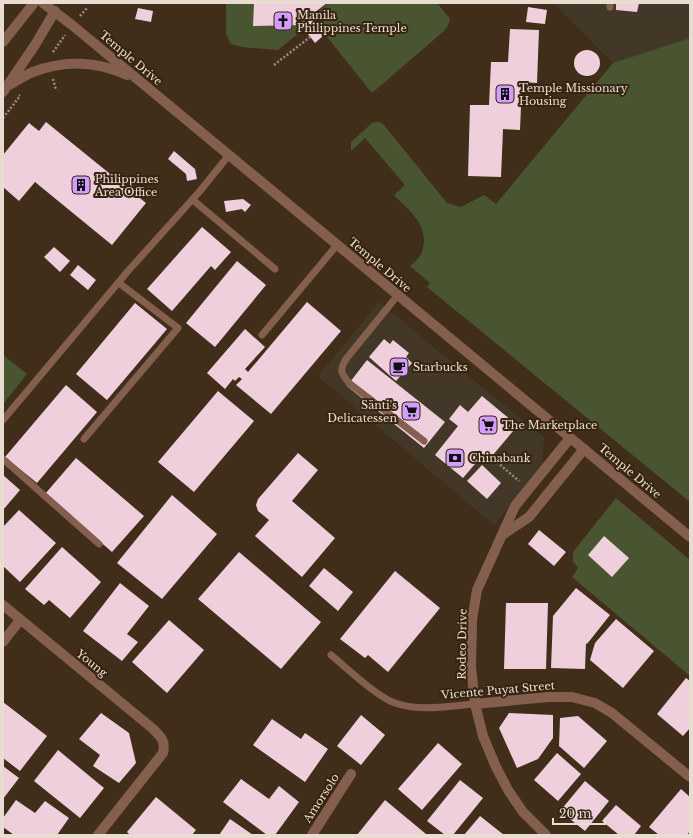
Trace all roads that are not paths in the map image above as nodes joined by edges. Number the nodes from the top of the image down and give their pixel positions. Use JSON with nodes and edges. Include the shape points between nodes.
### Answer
{"nodes":[{"id":1,"x":34,"y":3,"type":"edge"},
{"id":2,"x":43,"y":3,"type":"edge"},
{"id":3,"x":55,"y":11,"type":"junction"},
{"id":4,"x":3,"y":41,"type":"edge"},
{"id":5,"x":141,"y":82,"type":"junction"},
{"id":6,"x":6,"y":89,"type":"edge"},
{"id":7,"x":229,"y":155,"type":"junction"},
{"id":8,"x":192,"y":200,"type":"junction"},
{"id":9,"x":337,"y":244,"type":"junction"},
{"id":10,"x":275,"y":269,"type":"dead end"},
{"id":11,"x":119,"y":283,"type":"junction"},
{"id":12,"x":398,"y":295,"type":"junction"},
{"id":13,"x":262,"y":335,"type":"dead end"},
{"id":14,"x":4,"y":417,"type":"edge"},
{"id":15,"x":570,"y":438,"type":"junction"},
{"id":16,"x":84,"y":439,"type":"dead end"},
{"id":17,"x":424,"y":441,"type":"dead end"},
{"id":18,"x":584,"y":449,"type":"junction"},
{"id":19,"x":3,"y":459,"type":"edge"},
{"id":20,"x":527,"y":492,"type":"junction"},
{"id":21,"x":537,"y":505,"type":"junction"},
{"id":22,"x":502,"y":535,"type":"junction"},
{"id":23,"x":690,"y":537,"type":"edge"},
{"id":24,"x":99,"y":544,"type":"dead end"},
{"id":25,"x":3,"y":605,"type":"edge"},
{"id":26,"x":20,"y":620,"type":"junction"},
{"id":27,"x":3,"y":642,"type":"edge"},
{"id":28,"x":331,"y":655,"type":"dead end"},
{"id":29,"x":475,"y":704,"type":"junction"},
{"id":30,"x":351,"y":774,"type":"dead end"},
{"id":31,"x":690,"y":777,"type":"edge"},
{"id":32,"x":98,"y":835,"type":"edge"},
{"id":33,"x":312,"y":835,"type":"edge"},
{"id":34,"x":546,"y":835,"type":"edge"}],
"edges":[{"from":1,"to":4,"type":"street"},
{"from":2,"to":3,"type":"street","name":"Temple Drive"},
{"from":3,"to":5,"type":"street","name":"Temple Drive"},
{"from":3,"to":6,"type":"street"},
{"from":5,"to":6,"type":"street","via":[[112,68],[69,63],[32,72]]},
{"from":5,"to":7,"type":"street","name":"Temple Drive"},
{"from":7,"to":8,"type":"lane"},
{"from":7,"to":9,"type":"street","name":"Temple Drive"},
{"from":8,"to":10,"type":"lane"},
{"from":8,"to":11,"type":"lane"},
{"from":9,"to":12,"type":"street","name":"Temple Drive"},
{"from":9,"to":13,"type":"lane"},
{"from":11,"to":14,"type":"lane"},
{"from":11,"to":16,"type":"lane","via":[[178,328]]},
{"from":12,"to":15,"type":"street","name":"Temple Drive"},
{"from":12,"to":17,"type":"lane","via":[[346,359],[341,368],[342,375]]},
{"from":15,"to":18,"type":"street","name":"Temple Drive"},
{"from":15,"to":20,"type":"street","name":"Rodeo Drive"},
{"from":18,"to":21,"type":"street"},
{"from":18,"to":23,"type":"street","name":"Temple Drive"},
{"from":19,"to":24,"type":"lane"},
{"from":20,"to":21,"type":"street"},
{"from":20,"to":22,"type":"street","name":"Rodeo Drive","via":[[515,506]]},
{"from":21,"to":22,"type":"street","via":[[529,516]]},
{"from":22,"to":29,"type":"street","name":"Rodeo Drive","via":[[477,590],[472,620],[471,667]]},
{"from":25,"to":26,"type":"street","name":"Young"},
{"from":26,"to":27,"type":"street"},
{"from":26,"to":32,"type":"street","name":"Young","via":[[152,728],[164,741],[163,753]]},
{"from":28,"to":29,"type":"lane","name":"Vicente Puyat Street","via":[[394,703],[430,708]]},
{"from":29,"to":31,"type":"street","name":"Vicente Puyat Street","via":[[548,696],[572,697],[595,703],[612,713]]},
{"from":29,"to":34,"type":"street","name":"Rodeo Drive","via":[[483,736],[508,790],[523,812]]},
{"from":30,"to":33,"type":"street","name":"Amorsolo"}]}
